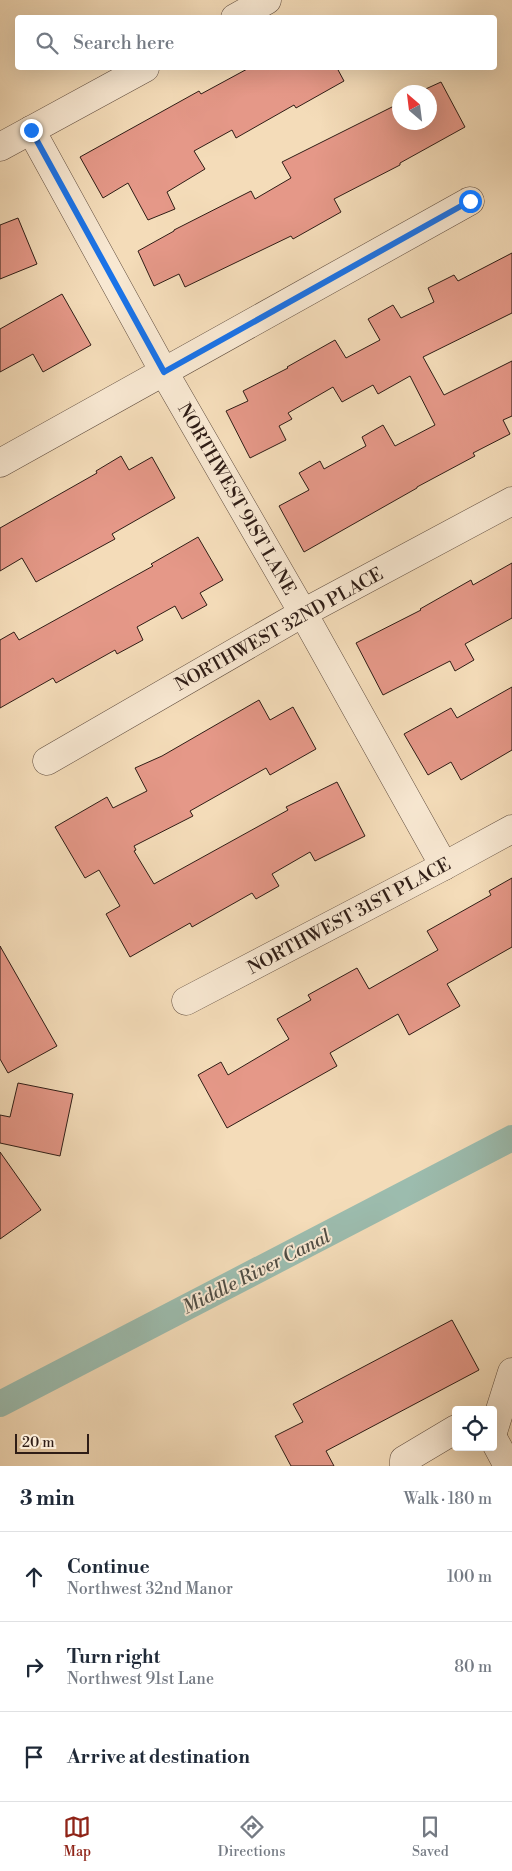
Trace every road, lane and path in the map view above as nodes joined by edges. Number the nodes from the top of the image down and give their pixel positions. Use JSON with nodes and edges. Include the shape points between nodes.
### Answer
{"nodes":[{"id":1,"x":267,"y":0,"type":"edge"},
{"id":2,"x":240,"y":15,"type":"edge"},
{"id":3,"x":141,"y":70,"type":"edge"},
{"id":4,"x":31,"y":130,"type":"junction"},
{"id":5,"x":0,"y":147,"type":"edge"},
{"id":6,"x":470,"y":201,"type":"dead end"},
{"id":7,"x":164,"y":372,"type":"junction"},
{"id":8,"x":0,"y":463,"type":"edge"},
{"id":9,"x":512,"y":501,"type":"edge"},
{"id":10,"x":303,"y":614,"type":"junction"},
{"id":11,"x":47,"y":761,"type":"dead end"},
{"id":12,"x":512,"y":829,"type":"edge"},
{"id":13,"x":444,"y":866,"type":"junction"},
{"id":14,"x":186,"y":1001,"type":"dead end"},
{"id":15,"x":512,"y":1372,"type":"edge"},
{"id":16,"x":497,"y":1419,"type":"edge"},
{"id":17,"x":452,"y":1431,"type":"edge"},
{"id":18,"x":497,"y":1445,"type":"edge"},
{"id":19,"x":404,"y":1466,"type":"edge"},
{"id":20,"x":508,"y":1466,"type":"edge"}],
"edges":[{"from":1,"to":2,"type":"street"},
{"from":3,"to":4,"type":"street"},
{"from":4,"to":5,"type":"street"},
{"from":4,"to":7,"type":"street","name":"NORTHWEST 91ST LANE"},
{"from":6,"to":7,"type":"street"},
{"from":7,"to":8,"type":"street"},
{"from":7,"to":10,"type":"street","name":"NORTHWEST 91ST LANE"},
{"from":9,"to":10,"type":"street","name":"NORTHWEST 32ND PLACE"},
{"from":10,"to":11,"type":"street","name":"NORTHWEST 32ND PLACE"},
{"from":10,"to":13,"type":"street","name":"NORTHWEST 91ST LANE"},
{"from":12,"to":13,"type":"street","name":"NORTHWEST 31ST PLACE"},
{"from":13,"to":14,"type":"street","name":"NORTHWEST 31ST PLACE"},
{"from":15,"to":16,"type":"street"},
{"from":17,"to":19,"type":"street","via":[[404,1460]]},
{"from":18,"to":20,"type":"street"}]}
